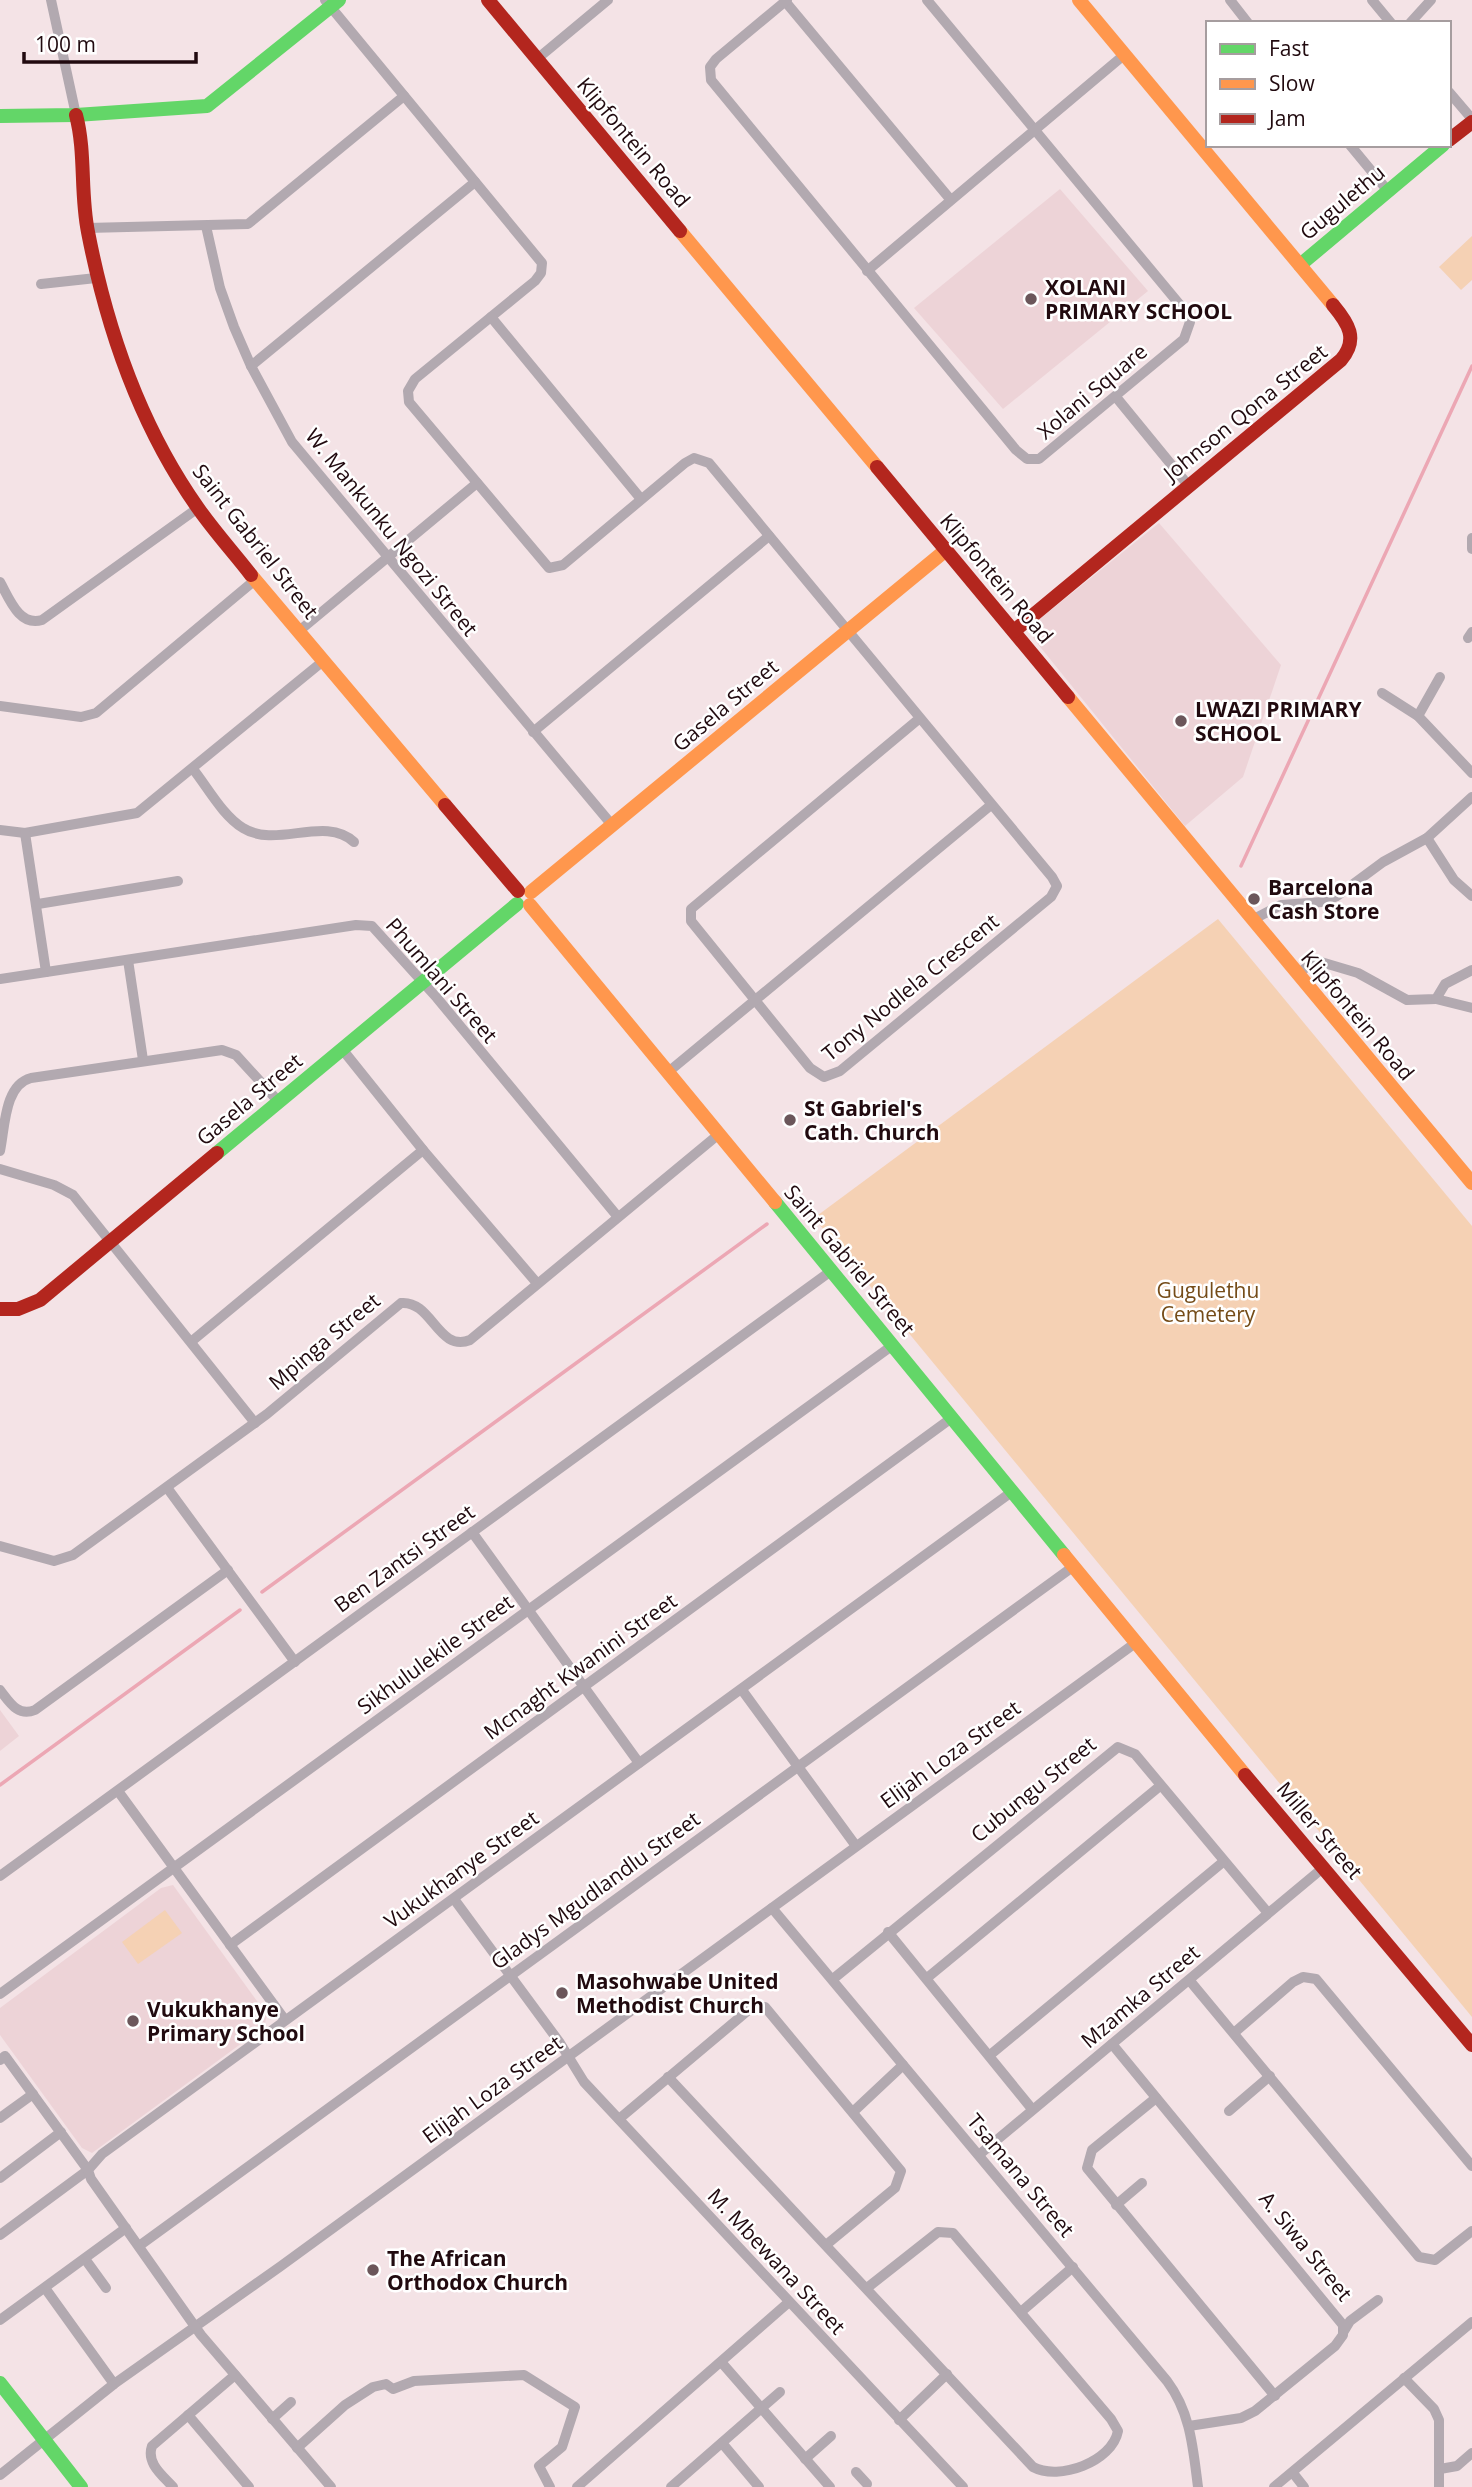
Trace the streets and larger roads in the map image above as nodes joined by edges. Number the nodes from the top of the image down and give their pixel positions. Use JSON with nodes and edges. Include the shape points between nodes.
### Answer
{"nodes":[{"id":1,"x":51,"y":0,"type":"edge"},
{"id":2,"x":488,"y":0,"type":"edge"},
{"id":3,"x":608,"y":0,"type":"edge"},
{"id":4,"x":928,"y":0,"type":"edge"},
{"id":5,"x":1079,"y":0,"type":"edge"},
{"id":6,"x":1230,"y":0,"type":"edge"},
{"id":7,"x":1372,"y":0,"type":"edge"},
{"id":8,"x":1431,"y":0,"type":"edge"},
{"id":9,"x":785,"y":1,"type":"edge"},
{"id":10,"x":332,"y":2,"type":"edge"},
{"id":11,"x":1246,"y":21,"type":"edge"},
{"id":12,"x":1389,"y":21,"type":"edge"},
{"id":13,"x":1412,"y":21,"type":"edge"},
{"id":14,"x":1124,"y":55,"type":"junction"},
{"id":15,"x":537,"y":59,"type":"junction"},
{"id":16,"x":1451,"y":94,"type":"edge"},
{"id":17,"x":404,"y":96,"type":"junction"},
{"id":18,"x":76,"y":115,"type":"junction"},
{"id":19,"x":0,"y":116,"type":"edge"},
{"id":20,"x":1472,"y":120,"type":"edge"},
{"id":21,"x":1035,"y":130,"type":"junction"},
{"id":22,"x":1451,"y":138,"type":"edge"},
{"id":23,"x":1352,"y":147,"type":"edge"},
{"id":24,"x":1441,"y":147,"type":"edge"},
{"id":25,"x":475,"y":182,"type":"junction"},
{"id":26,"x":1388,"y":191,"type":"junction"},
{"id":27,"x":950,"y":199,"type":"junction"},
{"id":28,"x":206,"y":226,"type":"junction"},
{"id":29,"x":87,"y":228,"type":"junction"},
{"id":30,"x":1300,"y":265,"type":"junction"},
{"id":31,"x":867,"y":271,"type":"junction"},
{"id":32,"x":96,"y":278,"type":"junction"},
{"id":33,"x":41,"y":284,"type":"dead end"},
{"id":34,"x":491,"y":317,"type":"junction"},
{"id":35,"x":251,"y":366,"type":"junction"},
{"id":36,"x":1115,"y":397,"type":"junction"},
{"id":37,"x":477,"y":483,"type":"junction"},
{"id":38,"x":1188,"y":485,"type":"junction"},
{"id":39,"x":641,"y":499,"type":"junction"},
{"id":40,"x":198,"y":508,"type":"junction"},
{"id":41,"x":769,"y":536,"type":"junction"},
{"id":42,"x":1472,"y":538,"type":"edge"},
{"id":43,"x":1472,"y":549,"type":"edge"},
{"id":44,"x":946,"y":550,"type":"junction"},
{"id":45,"x":387,"y":557,"type":"junction"},
{"id":46,"x":255,"y":580,"type":"junction"},
{"id":47,"x":0,"y":582,"type":"edge"},
{"id":48,"x":299,"y":631,"type":"junction"},
{"id":49,"x":848,"y":631,"type":"junction"},
{"id":50,"x":1014,"y":631,"type":"junction"},
{"id":51,"x":323,"y":662,"type":"junction"},
{"id":52,"x":1440,"y":677,"type":"dead end"},
{"id":53,"x":1382,"y":693,"type":"dead end"},
{"id":54,"x":0,"y":706,"type":"edge"},
{"id":55,"x":1418,"y":716,"type":"junction"},
{"id":56,"x":920,"y":718,"type":"junction"},
{"id":57,"x":533,"y":732,"type":"junction"},
{"id":58,"x":193,"y":769,"type":"junction"},
{"id":59,"x":1472,"y":773,"type":"edge"},
{"id":60,"x":1470,"y":802,"type":"edge"},
{"id":61,"x":991,"y":804,"type":"junction"},
{"id":62,"x":612,"y":825,"type":"junction"},
{"id":63,"x":0,"y":830,"type":"edge"},
{"id":64,"x":25,"y":833,"type":"junction"},
{"id":65,"x":1427,"y":838,"type":"junction"},
{"id":66,"x":354,"y":842,"type":"dead end"},
{"id":67,"x":178,"y":881,"type":"dead end"},
{"id":68,"x":1472,"y":896,"type":"edge"},
{"id":69,"x":524,"y":898,"type":"junction"},
{"id":70,"x":38,"y":904,"type":"junction"},
{"id":71,"x":1252,"y":920,"type":"junction"},
{"id":72,"x":128,"y":960,"type":"junction"},
{"id":73,"x":1472,"y":970,"type":"edge"},
{"id":74,"x":46,"y":972,"type":"junction"},
{"id":75,"x":1297,"y":974,"type":"junction"},
{"id":76,"x":0,"y":979,"type":"edge"},
{"id":77,"x":423,"y":982,"type":"junction"},
{"id":78,"x":755,"y":999,"type":"junction"},
{"id":79,"x":1436,"y":999,"type":"junction"},
{"id":80,"x":1472,"y":1008,"type":"edge"},
{"id":81,"x":342,"y":1049,"type":"junction"},
{"id":82,"x":143,"y":1060,"type":"junction"},
{"id":83,"x":667,"y":1073,"type":"junction"},
{"id":84,"x":279,"y":1102,"type":"junction"},
{"id":85,"x":719,"y":1134,"type":"junction"},
{"id":86,"x":423,"y":1150,"type":"junction"},
{"id":87,"x":0,"y":1151,"type":"edge"},
{"id":88,"x":0,"y":1169,"type":"edge"},
{"id":89,"x":1472,"y":1184,"type":"edge"},
{"id":90,"x":618,"y":1217,"type":"junction"},
{"id":91,"x":110,"y":1242,"type":"junction"},
{"id":92,"x":831,"y":1271,"type":"junction"},
{"id":93,"x":537,"y":1282,"type":"junction"},
{"id":94,"x":0,"y":1309,"type":"edge"},
{"id":95,"x":192,"y":1341,"type":"junction"},
{"id":96,"x":892,"y":1345,"type":"junction"},
{"id":97,"x":953,"y":1418,"type":"junction"},
{"id":98,"x":255,"y":1423,"type":"junction"},
{"id":99,"x":168,"y":1489,"type":"junction"},
{"id":100,"x":1013,"y":1491,"type":"junction"},
{"id":101,"x":472,"y":1532,"type":"junction"},
{"id":102,"x":0,"y":1546,"type":"edge"},
{"id":103,"x":1074,"y":1566,"type":"junction"},
{"id":104,"x":228,"y":1570,"type":"junction"},
{"id":105,"x":528,"y":1610,"type":"junction"},
{"id":106,"x":1134,"y":1644,"type":"junction"},
{"id":107,"x":295,"y":1662,"type":"junction"},
{"id":108,"x":585,"y":1686,"type":"junction"},
{"id":109,"x":0,"y":1690,"type":"edge"},
{"id":110,"x":741,"y":1690,"type":"junction"},
{"id":111,"x":639,"y":1763,"type":"junction"},
{"id":112,"x":797,"y":1766,"type":"junction"},
{"id":113,"x":1160,"y":1786,"type":"junction"},
{"id":114,"x":118,"y":1791,"type":"junction"},
{"id":115,"x":856,"y":1846,"type":"junction"},
{"id":116,"x":1223,"y":1862,"type":"junction"},
{"id":117,"x":174,"y":1867,"type":"junction"},
{"id":118,"x":1324,"y":1867,"type":"junction"},
{"id":119,"x":0,"y":1876,"type":"edge"},
{"id":120,"x":454,"y":1899,"type":"junction"},
{"id":121,"x":772,"y":1908,"type":"junction"},
{"id":122,"x":1268,"y":1913,"type":"junction"},
{"id":123,"x":888,"y":1932,"type":"junction"},
{"id":124,"x":230,"y":1945,"type":"junction"},
{"id":125,"x":510,"y":1975,"type":"junction"},
{"id":126,"x":927,"y":1978,"type":"junction"},
{"id":127,"x":833,"y":1979,"type":"junction"},
{"id":128,"x":1190,"y":1981,"type":"junction"},
{"id":129,"x":0,"y":1994,"type":"edge"},
{"id":130,"x":285,"y":2020,"type":"junction"},
{"id":131,"x":1235,"y":2032,"type":"junction"},
{"id":132,"x":1112,"y":2043,"type":"junction"},
{"id":133,"x":1472,"y":2045,"type":"edge"},
{"id":134,"x":990,"y":2055,"type":"junction"},
{"id":135,"x":567,"y":2057,"type":"junction"},
{"id":136,"x":0,"y":2060,"type":"edge"},
{"id":137,"x":902,"y":2065,"type":"junction"},
{"id":138,"x":1270,"y":2076,"type":"junction"},
{"id":139,"x":668,"y":2077,"type":"junction"},
{"id":140,"x":33,"y":2094,"type":"junction"},
{"id":141,"x":1156,"y":2098,"type":"junction"},
{"id":142,"x":1032,"y":2109,"type":"junction"},
{"id":143,"x":854,"y":2111,"type":"junction"},
{"id":144,"x":1229,"y":2111,"type":"dead end"},
{"id":145,"x":0,"y":2118,"type":"edge"},
{"id":146,"x":618,"y":2119,"type":"junction"},
{"id":147,"x":61,"y":2132,"type":"junction"},
{"id":148,"x":980,"y":2154,"type":"junction"},
{"id":149,"x":1472,"y":2166,"type":"edge"},
{"id":150,"x":88,"y":2170,"type":"junction"},
{"id":151,"x":0,"y":2178,"type":"edge"},
{"id":152,"x":1142,"y":2183,"type":"dead end"},
{"id":153,"x":1116,"y":2205,"type":"junction"},
{"id":154,"x":126,"y":2228,"type":"junction"},
{"id":155,"x":1472,"y":2231,"type":"edge"},
{"id":156,"x":0,"y":2235,"type":"edge"},
{"id":157,"x":826,"y":2245,"type":"junction"},
{"id":158,"x":139,"y":2246,"type":"junction"},
{"id":159,"x":85,"y":2259,"type":"junction"},
{"id":160,"x":1073,"y":2267,"type":"junction"},
{"id":161,"x":45,"y":2288,"type":"junction"},
{"id":162,"x":106,"y":2288,"type":"dead end"},
{"id":163,"x":867,"y":2288,"type":"junction"},
{"id":164,"x":1378,"y":2300,"type":"dead end"},
{"id":165,"x":789,"y":2302,"type":"junction"},
{"id":166,"x":1022,"y":2311,"type":"junction"},
{"id":167,"x":0,"y":2320,"type":"edge"},
{"id":168,"x":1472,"y":2322,"type":"edge"},
{"id":169,"x":196,"y":2325,"type":"junction"},
{"id":170,"x":1344,"y":2331,"type":"junction"},
{"id":171,"x":722,"y":2363,"type":"junction"},
{"id":172,"x":947,"y":2374,"type":"junction"},
{"id":173,"x":235,"y":2375,"type":"junction"},
{"id":174,"x":1404,"y":2378,"type":"junction"},
{"id":175,"x":0,"y":2383,"type":"edge"},
{"id":176,"x":114,"y":2384,"type":"junction"},
{"id":177,"x":780,"y":2392,"type":"dead end"},
{"id":178,"x":1275,"y":2396,"type":"junction"},
{"id":179,"x":291,"y":2402,"type":"dead end"},
{"id":180,"x":760,"y":2409,"type":"junction"},
{"id":181,"x":188,"y":2415,"type":"junction"},
{"id":182,"x":272,"y":2419,"type":"junction"},
{"id":183,"x":899,"y":2420,"type":"junction"},
{"id":184,"x":1189,"y":2426,"type":"junction"},
{"id":185,"x":831,"y":2436,"type":"dead end"},
{"id":186,"x":42,"y":2440,"type":"junction"},
{"id":187,"x":722,"y":2443,"type":"junction"},
{"id":188,"x":297,"y":2448,"type":"junction"},
{"id":189,"x":1472,"y":2453,"type":"edge"},
{"id":190,"x":805,"y":2459,"type":"junction"},
{"id":191,"x":1440,"y":2469,"type":"junction"},
{"id":192,"x":1293,"y":2473,"type":"junction"},
{"id":193,"x":0,"y":2475,"type":"edge"},
{"id":194,"x":862,"y":2478,"type":"dead end"},
{"id":195,"x":685,"y":2482,"type":"edge"},
{"id":196,"x":81,"y":2487,"type":"edge"},
{"id":197,"x":173,"y":2487,"type":"edge"},
{"id":198,"x":249,"y":2487,"type":"edge"},
{"id":199,"x":331,"y":2487,"type":"edge"},
{"id":200,"x":550,"y":2487,"type":"edge"},
{"id":201,"x":577,"y":2487,"type":"edge"},
{"id":202,"x":671,"y":2487,"type":"edge"},
{"id":203,"x":759,"y":2487,"type":"edge"},
{"id":204,"x":830,"y":2487,"type":"edge"},
{"id":205,"x":851,"y":2487,"type":"edge"},
{"id":206,"x":962,"y":2487,"type":"edge"},
{"id":207,"x":1198,"y":2487,"type":"edge"},
{"id":208,"x":1274,"y":2487,"type":"edge"},
{"id":209,"x":1304,"y":2487,"type":"edge"},
{"id":210,"x":1439,"y":2487,"type":"edge"}],
"edges":[{"from":1,"to":18,"type":"street"},
{"from":2,"to":15,"type":"street","name":"Klipfontein Road"},
{"from":3,"to":15,"type":"street"},
{"from":4,"to":21,"type":"street","name":"Xolani Square"},
{"from":5,"to":14,"type":"street","name":"Johnson Qona Street"},
{"from":6,"to":11,"type":"street"},
{"from":7,"to":12,"type":"street"},
{"from":8,"to":13,"type":"street"},
{"from":9,"to":27,"type":"street"},
{"from":9,"to":31,"type":"street","name":"Xolani Square","via":[[716,58],[710,67],[711,80]]},
{"from":10,"to":17,"type":"street"},
{"from":10,"to":18,"type":"street","via":[[207,107]]},
{"from":14,"to":21,"type":"street"},
{"from":14,"to":30,"type":"street","name":"Johnson Qona Street"},
{"from":15,"to":44,"type":"street","name":"Klipfontein Road"},
{"from":16,"to":20,"type":"street"},
{"from":17,"to":25,"type":"street"},
{"from":17,"to":28,"type":"street","via":[[252,222]]},
{"from":18,"to":19,"type":"street"},
{"from":18,"to":29,"type":"street","name":"Saint Gabriel Street"},
{"from":20,"to":22,"type":"street"},
{"from":21,"to":27,"type":"street"},
{"from":21,"to":36,"type":"street","name":"Xolani Square","via":[[1190,322],[1184,339]]},
{"from":23,"to":26,"type":"street"},
{"from":24,"to":26,"type":"street","name":"Gugulethu"},
{"from":25,"to":34,"type":"street","via":[[543,267],[535,281]]},
{"from":25,"to":35,"type":"street"},
{"from":26,"to":30,"type":"street","name":"Gugulethu"},
{"from":27,"to":31,"type":"street"},
{"from":28,"to":29,"type":"street"},
{"from":28,"to":35,"type":"street","name":"W. Mankunku Ngozi Street","via":[[220,288]]},
{"from":29,"to":32,"type":"street","name":"Saint Gabriel Street"},
{"from":30,"to":38,"type":"street","name":"Johnson Qona Street","via":[[1348,323],[1352,336],[1349,353]]},
{"from":31,"to":36,"type":"street","name":"Xolani Square","via":[[1023,457],[1043,457]]},
{"from":32,"to":33,"type":"street"},
{"from":32,"to":40,"type":"street","name":"Saint Gabriel Street","via":[[129,380],[159,445]]},
{"from":34,"to":37,"type":"street","via":[[415,379],[407,395]]},
{"from":34,"to":39,"type":"street"},
{"from":35,"to":45,"type":"street","name":"W. Mankunku Ngozi Street","via":[[292,442]]},
{"from":36,"to":38,"type":"street"},
{"from":37,"to":39,"type":"street","via":[[545,566],[553,569]]},
{"from":37,"to":45,"type":"street"},
{"from":38,"to":50,"type":"street","name":"Johnson Qona Street"},
{"from":39,"to":41,"type":"street","via":[[690,460],[704,460]]},
{"from":40,"to":46,"type":"street","name":"Saint Gabriel Street"},
{"from":40,"to":47,"type":"street","via":[[42,620],[21,617]]},
{"from":41,"to":49,"type":"street"},
{"from":41,"to":57,"type":"street"},
{"from":42,"to":43,"type":"street"},
{"from":44,"to":49,"type":"street","name":"Gasela Street"},
{"from":44,"to":50,"type":"street","name":"Klipfontein Road"},
{"from":45,"to":48,"type":"street"},
{"from":45,"to":57,"type":"street","name":"W. Mankunku Ngozi Street"},
{"from":46,"to":48,"type":"street","name":"Saint Gabriel Street"},
{"from":46,"to":54,"type":"street","via":[[96,713],[80,717]]},
{"from":48,"to":51,"type":"street","name":"Saint Gabriel Street"},
{"from":49,"to":56,"type":"street"},
{"from":49,"to":62,"type":"street","name":"Gasela Street"},
{"from":50,"to":71,"type":"street","name":"Klipfontein Road"},
{"from":51,"to":58,"type":"street"},
{"from":51,"to":69,"type":"street","name":"Saint Gabriel Street"},
{"from":52,"to":55,"type":"street"},
{"from":53,"to":55,"type":"street"},
{"from":55,"to":59,"type":"street"},
{"from":56,"to":61,"type":"street"},
{"from":56,"to":78,"type":"street","name":"Tony Nodlela Crescent","via":[[691,909],[691,921]]},
{"from":57,"to":62,"type":"street","name":"W. Mankunku Ngozi Street"},
{"from":58,"to":64,"type":"street","via":[[137,813]]},
{"from":58,"to":66,"type":"street","via":[[245,830],[268,835],[339,832]]},
{"from":60,"to":65,"type":"street"},
{"from":61,"to":78,"type":"street"},
{"from":61,"to":78,"type":"street","name":"Tony Nodlela Crescent","via":[[1057,886],[1051,897],[840,1071],[824,1077],[810,1068]]},
{"from":62,"to":69,"type":"street","name":"Gasela Street"},
{"from":63,"to":64,"type":"street"},
{"from":64,"to":70,"type":"street"},
{"from":65,"to":68,"type":"street","via":[[1454,880]]},
{"from":65,"to":71,"type":"street","via":[[1383,862],[1337,896],[1322,902],[1281,905]]},
{"from":67,"to":70,"type":"street"},
{"from":69,"to":77,"type":"street","name":"Gasela Street"},
{"from":69,"to":83,"type":"street","name":"Saint Gabriel Street"},
{"from":70,"to":74,"type":"street"},
{"from":71,"to":75,"type":"street","name":"Klipfontein Road"},
{"from":72,"to":74,"type":"street","name":"Phumlani Street"},
{"from":72,"to":77,"type":"street","name":"Phumlani Street","via":[[366,925],[383,935]]},
{"from":72,"to":82,"type":"street"},
{"from":73,"to":79,"type":"street","via":[[1445,984]]},
{"from":74,"to":76,"type":"street","name":"Phumlani Street"},
{"from":75,"to":79,"type":"street","via":[[1321,962],[1358,973],[1407,1000]]},
{"from":75,"to":89,"type":"street","name":"Klipfontein Road"},
{"from":77,"to":81,"type":"street","name":"Gasela Street"},
{"from":77,"to":90,"type":"street","name":"Phumlani Street"},
{"from":78,"to":83,"type":"street"},
{"from":79,"to":80,"type":"street"},
{"from":81,"to":84,"type":"street","name":"Gasela Street"},
{"from":81,"to":86,"type":"street"},
{"from":82,"to":84,"type":"street","via":[[229,1051]]},
{"from":82,"to":87,"type":"street","via":[[19,1083],[12,1094]]},
{"from":83,"to":85,"type":"street","name":"Saint Gabriel Street"},
{"from":84,"to":91,"type":"street","name":"Gasela Street"},
{"from":85,"to":90,"type":"street","name":"Mpinga Street"},
{"from":85,"to":92,"type":"street","name":"Saint Gabriel Street"},
{"from":86,"to":93,"type":"street"},
{"from":86,"to":95,"type":"street"},
{"from":88,"to":91,"type":"street","via":[[65,1189]]},
{"from":90,"to":93,"type":"street","name":"Mpinga Street"},
{"from":91,"to":94,"type":"street","name":"Gasela Street","via":[[40,1300],[18,1309]]},
{"from":91,"to":95,"type":"street"},
{"from":92,"to":96,"type":"street","name":"Saint Gabriel Street"},
{"from":92,"to":101,"type":"street","name":"Ben Zantsi Street"},
{"from":93,"to":98,"type":"street","name":"Mpinga Street","via":[[464,1342],[444,1336],[419,1307],[401,1303]]},
{"from":95,"to":98,"type":"street"},
{"from":96,"to":97,"type":"street","name":"Saint Gabriel Street"},
{"from":96,"to":105,"type":"street","name":"Sikhululekile Street"},
{"from":97,"to":100,"type":"street","name":"Saint Gabriel Street"},
{"from":97,"to":108,"type":"street","name":"Mcnaght Kwanini Street"},
{"from":98,"to":99,"type":"street","name":"Mpinga Street"},
{"from":99,"to":102,"type":"street","name":"Mpinga Street","via":[[64,1560],[48,1561]]},
{"from":99,"to":104,"type":"street"},
{"from":100,"to":103,"type":"street","name":"Saint Gabriel Street"},
{"from":100,"to":110,"type":"street","name":"Vukukhanye Street"},
{"from":101,"to":105,"type":"street"},
{"from":101,"to":107,"type":"street","name":"Ben Zantsi Street"},
{"from":103,"to":106,"type":"street","name":"Saint Gabriel Street"},
{"from":103,"to":112,"type":"street","name":"Gladys Mgudlandlu Street"},
{"from":104,"to":107,"type":"street"},
{"from":104,"to":109,"type":"street","via":[[36,1710],[17,1710]]},
{"from":105,"to":108,"type":"street"},
{"from":105,"to":117,"type":"street","name":"Sikhululekile Street"},
{"from":106,"to":115,"type":"street","name":"Elijah Loza Street"},
{"from":106,"to":118,"type":"street","name":"Miller Street"},
{"from":107,"to":114,"type":"street","name":"Ben Zantsi Street"},
{"from":108,"to":111,"type":"street"},
{"from":108,"to":124,"type":"street","name":"Mcnaght Kwanini Street"},
{"from":110,"to":111,"type":"street","name":"Vukukhanye Street"},
{"from":110,"to":112,"type":"street"},
{"from":111,"to":120,"type":"street","name":"Vukukhanye Street"},
{"from":112,"to":115,"type":"street"},
{"from":112,"to":125,"type":"street","name":"Gladys Mgudlandlu Street"},
{"from":113,"to":116,"type":"street","name":"Cubungu Street"},
{"from":113,"to":123,"type":"street","name":"Cubungu Street","via":[[1132,1751],[1114,1748]]},
{"from":113,"to":126,"type":"street"},
{"from":114,"to":117,"type":"street"},
{"from":114,"to":119,"type":"street","name":"Ben Zantsi Street"},
{"from":115,"to":121,"type":"street","name":"Elijah Loza Street"},
{"from":116,"to":122,"type":"street","name":"Cubungu Street"},
{"from":116,"to":134,"type":"street"},
{"from":117,"to":124,"type":"street"},
{"from":117,"to":129,"type":"street","name":"Sikhululekile Street"},
{"from":118,"to":122,"type":"street","name":"Mzamka Street"},
{"from":118,"to":133,"type":"street","name":"Miller Street"},
{"from":120,"to":125,"type":"street","name":"M. Mbewana Street"},
{"from":120,"to":130,"type":"street","name":"Vukukhanye Street"},
{"from":121,"to":127,"type":"street","name":"Tsamana Street"},
{"from":121,"to":135,"type":"street","name":"Elijah Loza Street"},
{"from":122,"to":128,"type":"street","name":"Mzamka Street"},
{"from":123,"to":126,"type":"street"},
{"from":123,"to":127,"type":"street","name":"Cubungu Street"},
{"from":124,"to":130,"type":"street"},
{"from":125,"to":135,"type":"street","name":"M. Mbewana Street"},
{"from":125,"to":158,"type":"street","name":"Gladys Mgudlandlu Street"},
{"from":126,"to":134,"type":"street"},
{"from":127,"to":137,"type":"street","name":"Tsamana Street"},
{"from":128,"to":131,"type":"street"},
{"from":128,"to":132,"type":"street","name":"Mzamka Street"},
{"from":130,"to":150,"type":"street","name":"Vukukhanye Street","via":[[102,2154]]},
{"from":131,"to":138,"type":"street"},
{"from":131,"to":149,"type":"street","via":[[1293,1982],[1303,1977],[1316,1979]]},
{"from":132,"to":141,"type":"street","name":"A. Siwa Street"},
{"from":132,"to":142,"type":"street","name":"Mzamka Street"},
{"from":134,"to":142,"type":"street"},
{"from":135,"to":146,"type":"street","name":"M. Mbewana Street"},
{"from":135,"to":169,"type":"street","name":"Elijah Loza Street"},
{"from":136,"to":140,"type":"street","via":[[5,2056]]},
{"from":137,"to":143,"type":"street"},
{"from":137,"to":148,"type":"street","name":"Tsamana Street"},
{"from":138,"to":144,"type":"street"},
{"from":138,"to":155,"type":"street","via":[[1419,2257],[1435,2260]]},
{"from":139,"to":143,"type":"street","via":[[751,2008],[761,2006]]},
{"from":139,"to":146,"type":"street"},
{"from":139,"to":157,"type":"street"},
{"from":140,"to":145,"type":"street"},
{"from":140,"to":147,"type":"street"},
{"from":141,"to":153,"type":"street","via":[[1096,2147],[1087,2160],[1090,2173]]},
{"from":141,"to":170,"type":"street","name":"A. Siwa Street","via":[[1338,2316]]},
{"from":142,"to":148,"type":"street","name":"Mzamka Street"},
{"from":143,"to":157,"type":"street","via":[[897,2163],[900,2181]]},
{"from":146,"to":165,"type":"street","name":"M. Mbewana Street"},
{"from":147,"to":150,"type":"street"},
{"from":147,"to":151,"type":"street"},
{"from":148,"to":160,"type":"street","name":"Tsamana Street"},
{"from":150,"to":154,"type":"street"},
{"from":150,"to":156,"type":"street","name":"Vukukhanye Street"},
{"from":152,"to":153,"type":"street"},
{"from":153,"to":178,"type":"street"},
{"from":154,"to":158,"type":"street"},
{"from":154,"to":159,"type":"street"},
{"from":157,"to":163,"type":"street"},
{"from":158,"to":169,"type":"street"},
{"from":159,"to":161,"type":"street"},
{"from":159,"to":162,"type":"street"},
{"from":160,"to":166,"type":"street"},
{"from":160,"to":184,"type":"street","name":"Tsamana Street","via":[[1174,2390]]},
{"from":161,"to":167,"type":"street"},
{"from":161,"to":176,"type":"street"},
{"from":163,"to":166,"type":"street","via":[[938,2232],[948,2231]]},
{"from":163,"to":172,"type":"street"},
{"from":164,"to":170,"type":"street"},
{"from":165,"to":171,"type":"street"},
{"from":165,"to":183,"type":"street","name":"M. Mbewana Street"},
{"from":166,"to":172,"type":"street","via":[[1116,2425],[1115,2441],[1105,2453],[1069,2470],[1036,2469]]},
{"from":168,"to":174,"type":"street"},
{"from":169,"to":173,"type":"street"},
{"from":169,"to":176,"type":"street","name":"Elijah Loza Street"},
{"from":170,"to":178,"type":"street","name":"A. Siwa Street","via":[[1335,2346]]},
{"from":171,"to":180,"type":"street"},
{"from":171,"to":201,"type":"street"},
{"from":172,"to":183,"type":"street"},
{"from":173,"to":181,"type":"street"},
{"from":173,"to":182,"type":"street"},
{"from":174,"to":191,"type":"street","via":[[1437,2414]]},
{"from":174,"to":192,"type":"street"},
{"from":175,"to":186,"type":"street"},
{"from":176,"to":186,"type":"street","name":"Elijah Loza Street"},
{"from":177,"to":180,"type":"street"},
{"from":178,"to":184,"type":"street","name":"A. Siwa Street","via":[[1241,2418]]},
{"from":179,"to":182,"type":"street"},
{"from":180,"to":187,"type":"street"},
{"from":180,"to":190,"type":"street"},
{"from":181,"to":197,"type":"street","via":[[150,2451],[152,2463]]},
{"from":181,"to":198,"type":"street"},
{"from":182,"to":188,"type":"street"},
{"from":183,"to":206,"type":"street","name":"M. Mbewana Street"},
{"from":184,"to":207,"type":"street","name":"Tsamana Street"},
{"from":185,"to":190,"type":"street"},
{"from":186,"to":193,"type":"street","name":"Elijah Loza Street"},
{"from":186,"to":196,"type":"street"},
{"from":187,"to":195,"type":"street"},
{"from":187,"to":203,"type":"street"},
{"from":188,"to":199,"type":"street"},
{"from":188,"to":200,"type":"street","via":[[373,2387],[386,2384],[393,2389],[414,2381],[524,2375],[575,2407],[564,2443],[540,2465]]},
{"from":189,"to":191,"type":"street","via":[[1457,2466]]},
{"from":190,"to":204,"type":"street"},
{"from":191,"to":210,"type":"street"},
{"from":192,"to":208,"type":"street"},
{"from":192,"to":209,"type":"street"},
{"from":194,"to":205,"type":"street"},
{"from":195,"to":202,"type":"street"}]}
